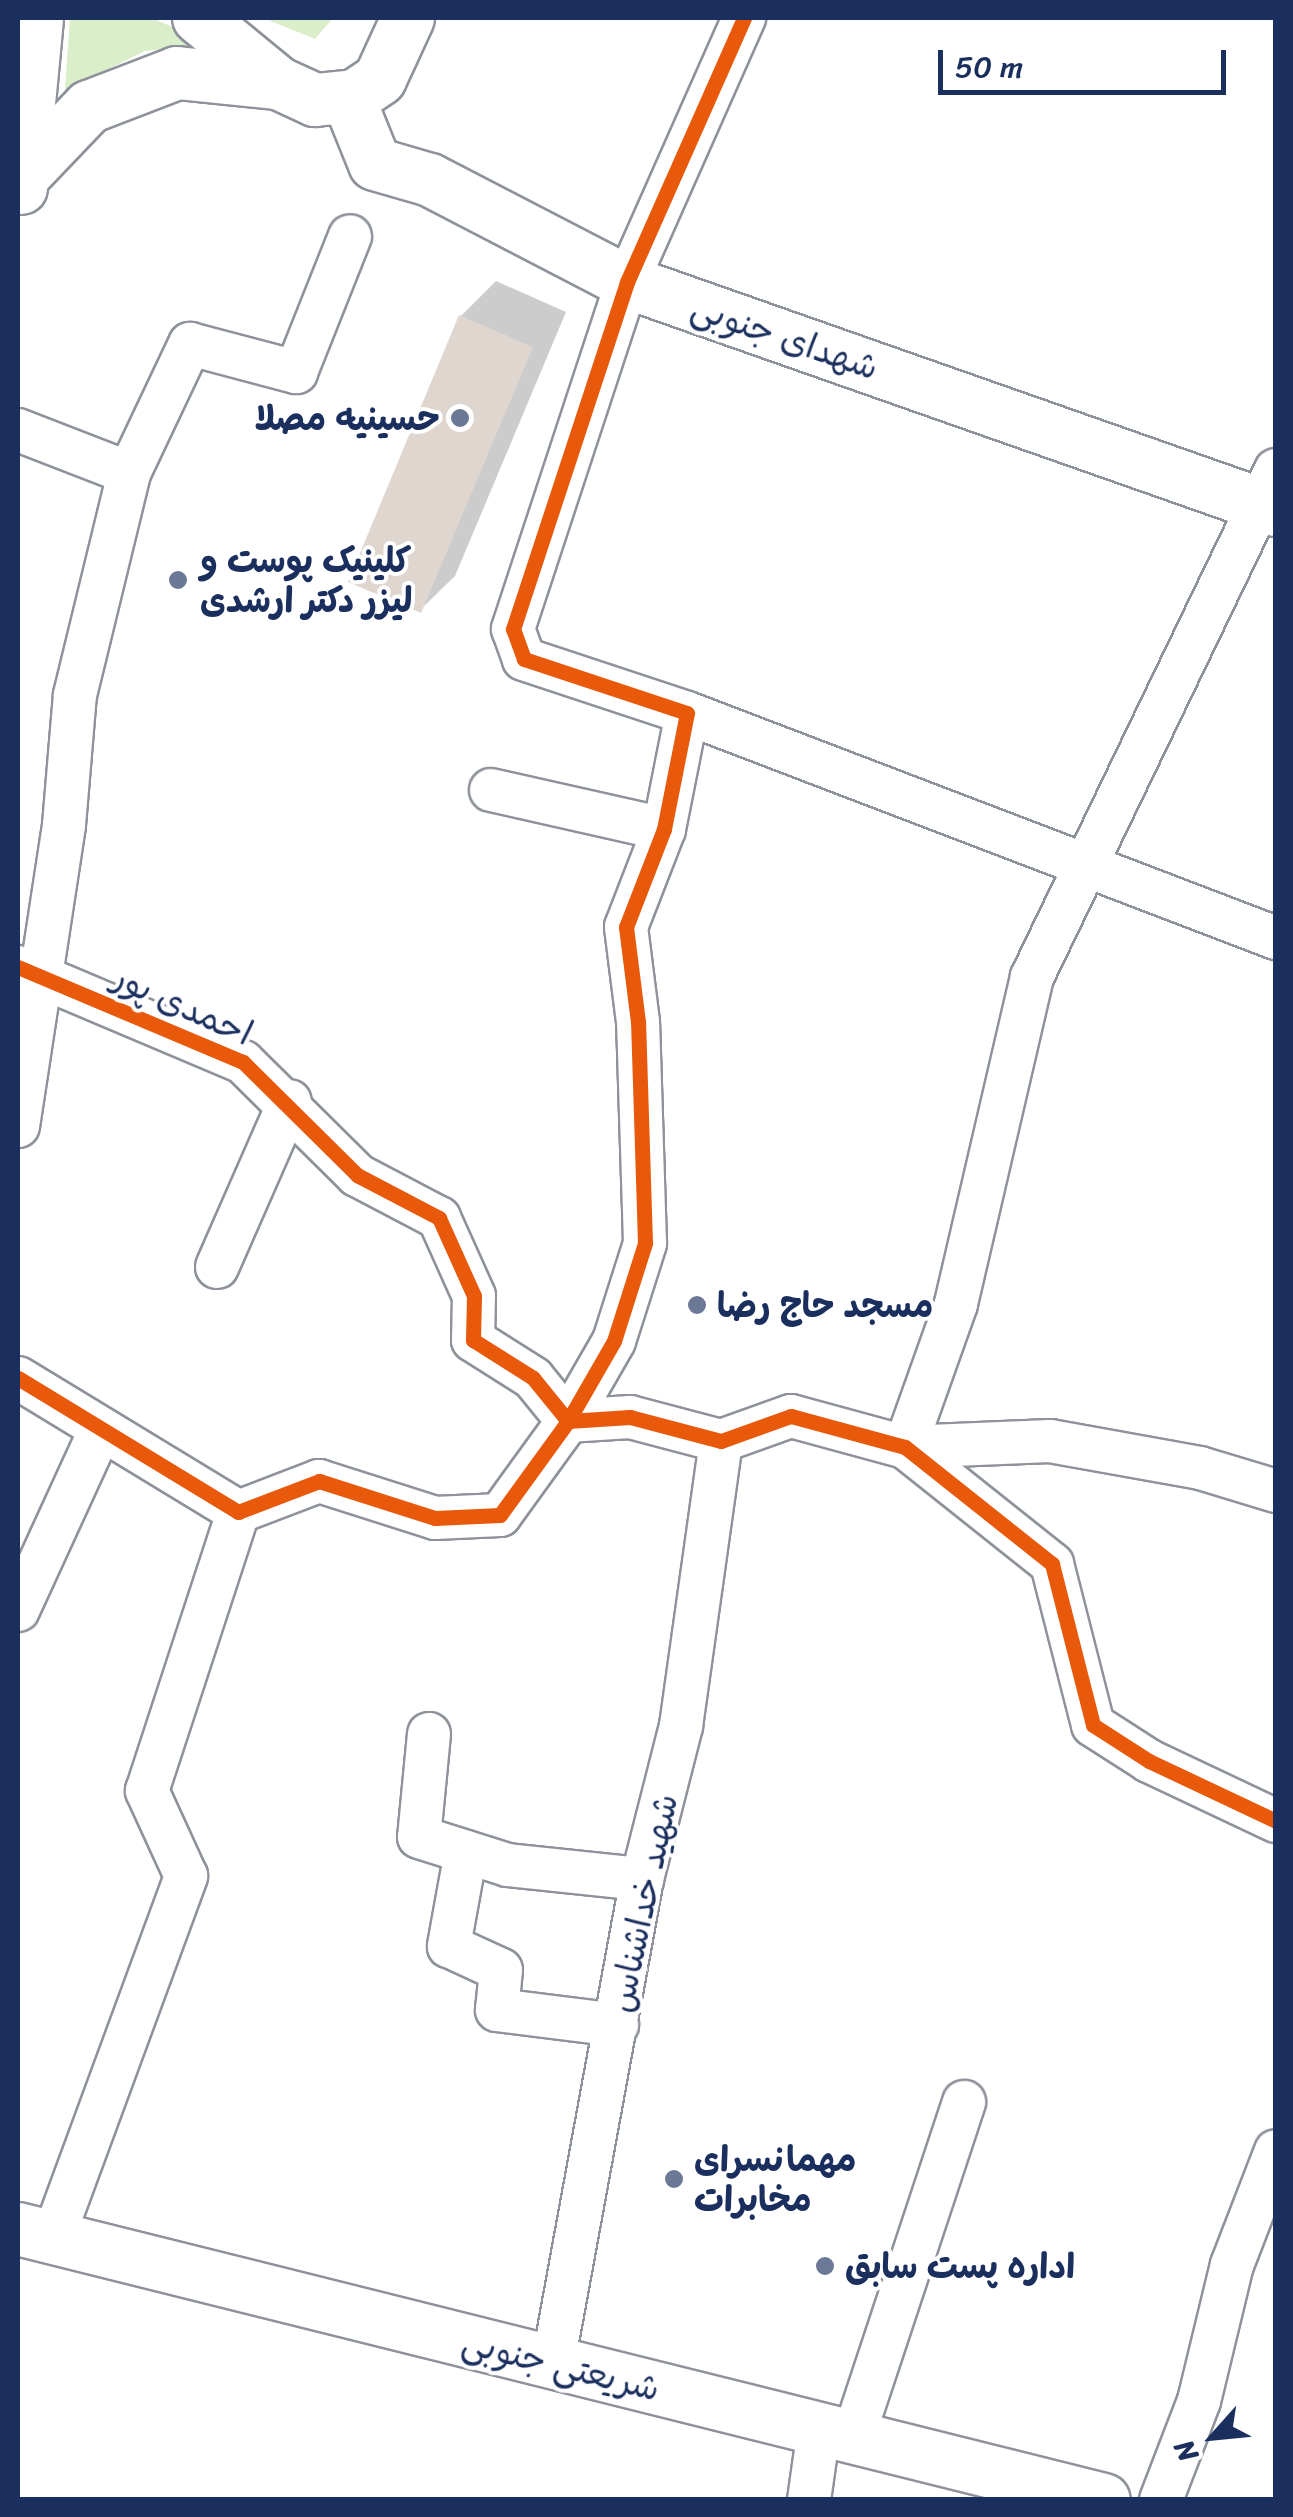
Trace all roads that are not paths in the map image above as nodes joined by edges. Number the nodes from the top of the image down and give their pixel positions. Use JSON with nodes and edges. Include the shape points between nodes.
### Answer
{"nodes":[{"id":1,"x":37,"y":18,"type":"edge"},
{"id":2,"x":199,"y":18,"type":"edge"},
{"id":3,"x":408,"y":18,"type":"edge"},
{"id":4,"x":744,"y":18,"type":"edge"},
{"id":5,"x":278,"y":83,"type":"junction"},
{"id":6,"x":354,"y":96,"type":"junction"},
{"id":7,"x":21,"y":186,"type":"edge"},
{"id":8,"x":350,"y":236,"type":"dead end"},
{"id":9,"x":627,"y":282,"type":"junction"},
{"id":10,"x":18,"y":430,"type":"edge"},
{"id":11,"x":129,"y":473,"type":"junction"},
{"id":12,"x":1272,"y":495,"type":"edge"},
{"id":13,"x":687,"y":714,"type":"junction"},
{"id":14,"x":491,"y":790,"type":"dead end"},
{"id":15,"x":664,"y":829,"type":"junction"},
{"id":16,"x":1088,"y":862,"type":"junction"},
{"id":17,"x":1276,"y":938,"type":"edge"},
{"id":18,"x":28,"y":971,"type":"edge"},
{"id":19,"x":290,"y":1100,"type":"junction"},
{"id":20,"x":18,"y":1126,"type":"edge"},
{"id":21,"x":217,"y":1268,"type":"dead end"},
{"id":22,"x":18,"y":1378,"type":"edge"},
{"id":23,"x":568,"y":1421,"type":"junction"},
{"id":24,"x":101,"y":1429,"type":"junction"},
{"id":25,"x":721,"y":1441,"type":"junction"},
{"id":26,"x":905,"y":1447,"type":"junction"},
{"id":27,"x":1276,"y":1491,"type":"edge"},
{"id":28,"x":238,"y":1512,"type":"junction"},
{"id":29,"x":18,"y":1610,"type":"edge"},
{"id":30,"x":429,"y":1734,"type":"dead end"},
{"id":31,"x":1276,"y":1821,"type":"edge"},
{"id":32,"x":466,"y":1852,"type":"junction"},
{"id":33,"x":642,"y":1879,"type":"junction"},
{"id":34,"x":618,"y":2024,"type":"junction"},
{"id":35,"x":964,"y":2102,"type":"dead end"},
{"id":36,"x":1276,"y":2151,"type":"edge"},
{"id":37,"x":35,"y":2233,"type":"edge"},
{"id":38,"x":554,"y":2363,"type":"junction"},
{"id":39,"x":836,"y":2434,"type":"junction"},
{"id":40,"x":809,"y":2500,"type":"edge"},
{"id":41,"x":1104,"y":2500,"type":"edge"},
{"id":42,"x":1161,"y":2500,"type":"edge"}],
"edges":[{"from":1,"to":7,"type":"main road"},
{"from":2,"to":5,"type":"main road"},
{"from":3,"to":6,"type":"main road","via":[[392,64]]},
{"from":4,"to":9,"type":"street"},
{"from":5,"to":6,"type":"main road","via":[[315,100]]},
{"from":5,"to":7,"type":"main road","via":[[177,73],[89,107]]},
{"from":6,"to":9,"type":"main road","name":"شهدای جنوبی","via":[[352,107],[375,164],[430,180]]},
{"from":8,"to":11,"type":"street","via":[[296,372],[190,344]]},
{"from":9,"to":12,"type":"main road","name":"شهدای جنوبی"},
{"from":9,"to":13,"type":"street","via":[[513,629],[524,659]]},
{"from":10,"to":11,"type":"street"},
{"from":11,"to":18,"type":"street","via":[[74,696],[64,825]]},
{"from":12,"to":16,"type":"street"},
{"from":13,"to":15,"type":"street"},
{"from":13,"to":16,"type":"street"},
{"from":14,"to":15,"type":"street"},
{"from":15,"to":23,"type":"street","via":[[626,926],[638,1022],[644,1243],[614,1340]]},
{"from":16,"to":17,"type":"street"},
{"from":16,"to":26,"type":"street","via":[[1032,978],[956,1304]]},
{"from":18,"to":19,"type":"street","name":"احمدی پور","via":[[243,1062]]},
{"from":18,"to":20,"type":"street"},
{"from":19,"to":21,"type":"street"},
{"from":19,"to":23,"type":"street","name":"احمدی پور","via":[[358,1175],[438,1218],[474,1296],[473,1340],[534,1378]]},
{"from":22,"to":24,"type":"street"},
{"from":23,"to":25,"type":"street","via":[[630,1417]]},
{"from":23,"to":28,"type":"street","via":[[500,1515],[436,1518],[319,1481]]},
{"from":24,"to":28,"type":"street"},
{"from":24,"to":29,"type":"street"},
{"from":25,"to":26,"type":"street","via":[[791,1416]]},
{"from":25,"to":33,"type":"street","name":"شهید خداشناس","via":[[682,1726]]},
{"from":26,"to":27,"type":"street","via":[[1050,1441],[1200,1468]]},
{"from":26,"to":31,"type":"street","via":[[1052,1564],[1092,1725],[1149,1762]]},
{"from":28,"to":37,"type":"street","via":[[147,1792],[186,1876]]},
{"from":30,"to":32,"type":"street","via":[[419,1838]]},
{"from":32,"to":33,"type":"street","via":[[508,1866]]},
{"from":32,"to":34,"type":"street","via":[[449,1946],[501,1970],[496,2010]]},
{"from":33,"to":34,"type":"street","name":"شهید خداشناس"},
{"from":34,"to":38,"type":"street","name":"شهید خداشناس"},
{"from":35,"to":39,"type":"street"},
{"from":36,"to":42,"type":"street","via":[[1232,2265],[1199,2401]]},
{"from":37,"to":38,"type":"main road","name":"شریعتی جنوبی"},
{"from":38,"to":39,"type":"main road","name":"شریعتی جنوبی"},
{"from":39,"to":40,"type":"street"},
{"from":39,"to":41,"type":"main road","name":"شریعتی جنوبی"}]}
